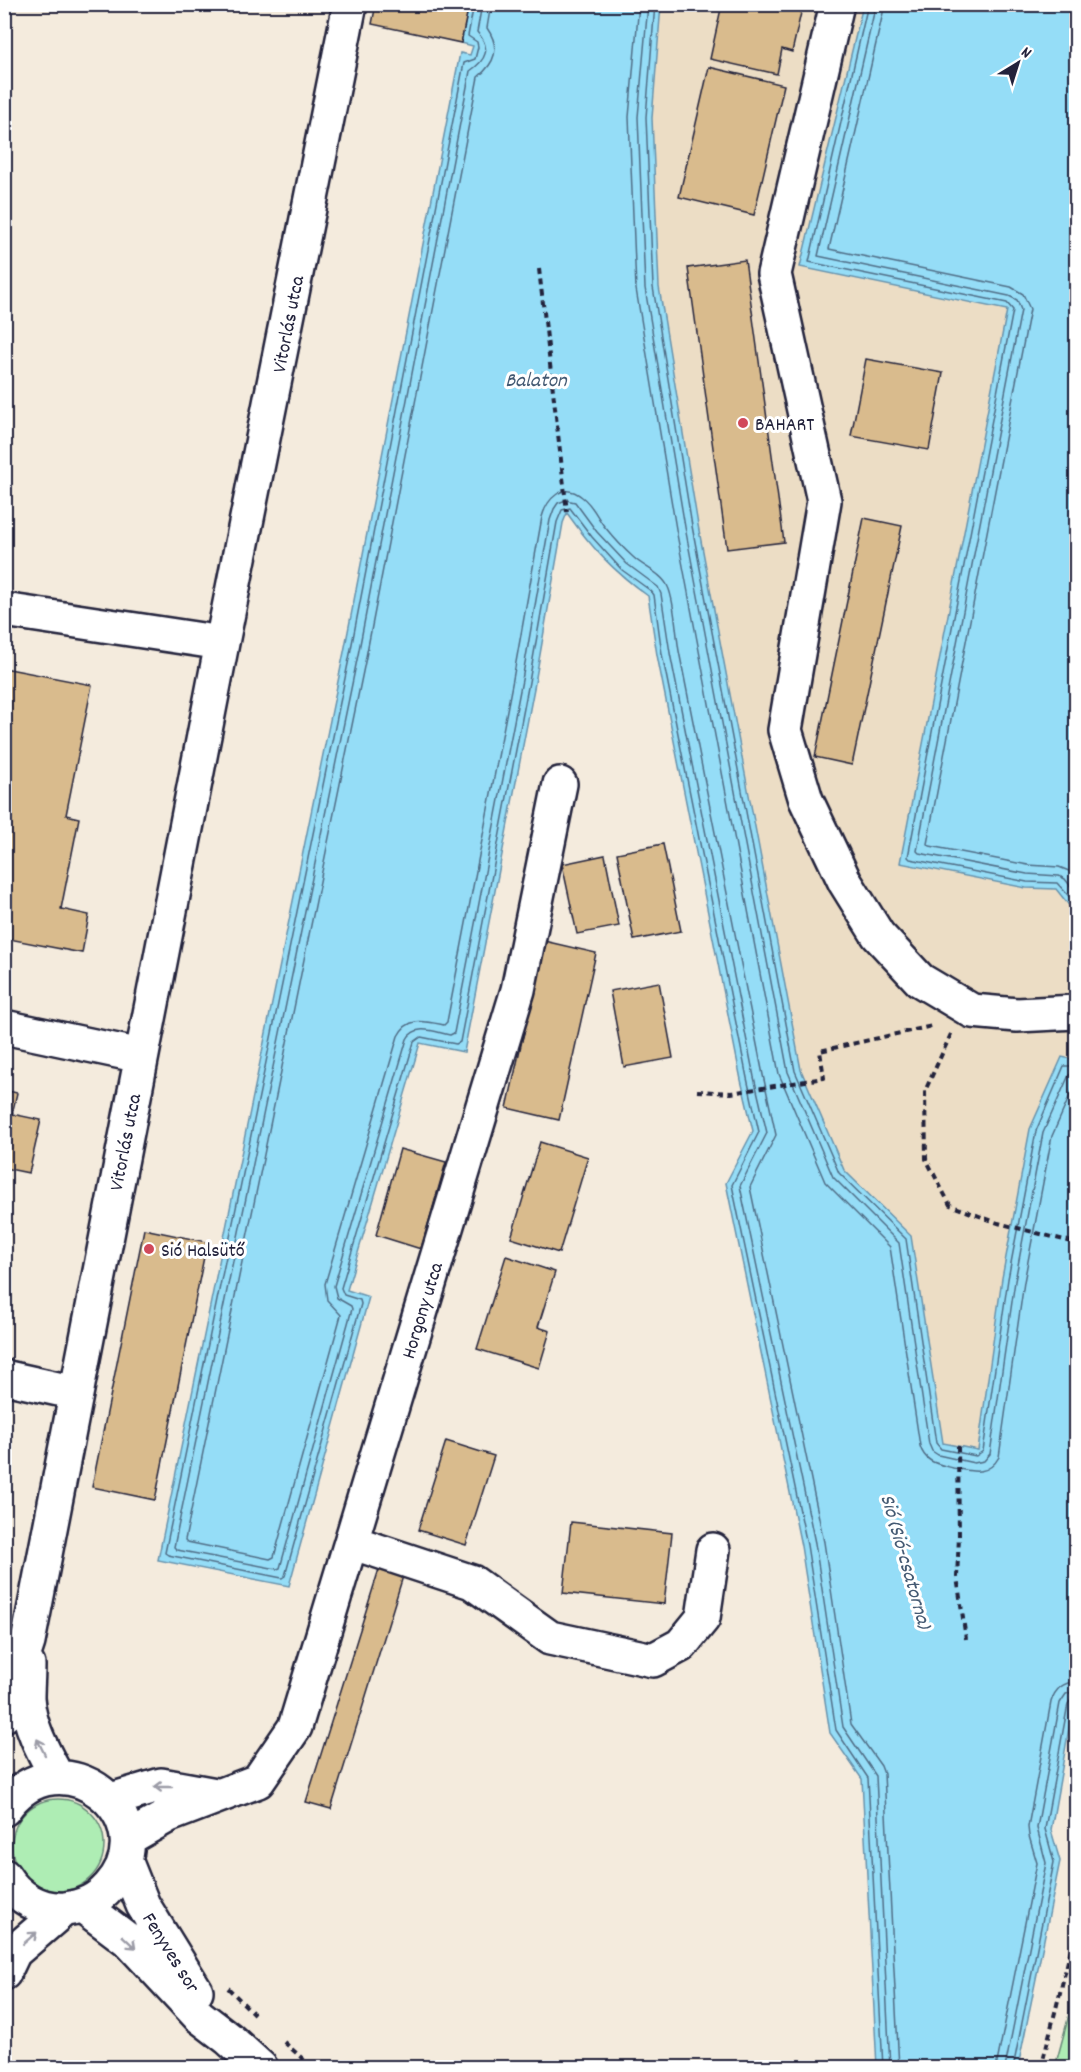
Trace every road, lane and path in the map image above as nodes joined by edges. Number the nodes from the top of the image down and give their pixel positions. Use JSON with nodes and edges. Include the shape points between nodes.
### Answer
{"nodes":[{"id":1,"x":350,"y":4,"type":"edge"},
{"id":2,"x":837,"y":4,"type":"edge"},
{"id":3,"x":539,"y":269,"type":"dead end"},
{"id":4,"x":567,"y":512,"type":"dead end"},
{"id":5,"x":4,"y":610,"type":"edge"},
{"id":6,"x":222,"y":643,"type":"junction"},
{"id":7,"x":560,"y":784,"type":"dead end"},
{"id":8,"x":1077,"y":1012,"type":"edge"},
{"id":9,"x":4,"y":1027,"type":"edge"},
{"id":10,"x":141,"y":1056,"type":"junction"},
{"id":11,"x":698,"y":1090,"type":"dead end"},
{"id":12,"x":1077,"y":1243,"type":"edge"},
{"id":13,"x":4,"y":1377,"type":"edge"},
{"id":14,"x":76,"y":1393,"type":"junction"},
{"id":15,"x":958,"y":1446,"type":"dead end"},
{"id":16,"x":351,"y":1542,"type":"junction"},
{"id":17,"x":713,"y":1550,"type":"dead end"},
{"id":18,"x":966,"y":1639,"type":"dead end"},
{"id":19,"x":28,"y":1642,"type":"junction"},
{"id":20,"x":4,"y":1715,"type":"edge"},
{"id":21,"x":57,"y":1777,"type":"junction"},
{"id":22,"x":216,"y":1795,"type":"junction"},
{"id":23,"x":111,"y":1800,"type":"junction"},
{"id":24,"x":4,"y":1801,"type":"edge"},
{"id":25,"x":5,"y":1809,"type":"edge"},
{"id":26,"x":126,"y":1850,"type":"junction"},
{"id":27,"x":4,"y":1876,"type":"edge"},
{"id":28,"x":73,"y":1907,"type":"junction"},
{"id":29,"x":1077,"y":1929,"type":"edge"},
{"id":30,"x":4,"y":1973,"type":"edge"},
{"id":31,"x":230,"y":2039,"type":"junction"},
{"id":32,"x":261,"y":2067,"type":"edge"},
{"id":33,"x":1041,"y":2067,"type":"edge"}],
"edges":[{"from":1,"to":6,"type":"street","name":"Vitorlás utca"},
{"from":2,"to":8,"type":"street","via":[[774,274],[824,501],[786,730],[806,800],[845,882],[878,935],[920,980],[972,1011],[1017,1015]]},
{"from":3,"to":4,"type":"path"},
{"from":5,"to":6,"type":"street"},
{"from":6,"to":10,"type":"street","name":"Vitorlás utca"},
{"from":7,"to":16,"type":"street","name":"Horgony utca","via":[[518,990]]},
{"from":9,"to":10,"type":"street"},
{"from":10,"to":14,"type":"street","name":"Vitorlás utca"},
{"from":11,"to":12,"type":"path","via":[[731,1093],[824,1078],[820,1051],[932,1026],[953,1031],[925,1091],[926,1159],[950,1205],[998,1223]]},
{"from":13,"to":14,"type":"street"},
{"from":14,"to":19,"type":"street","name":"Vitorlás utca"},
{"from":15,"to":18,"type":"path","via":[[957,1577]]},
{"from":16,"to":17,"type":"street","via":[[472,1582],[550,1638],[653,1660],[681,1645],[703,1618]]},
{"from":16,"to":22,"type":"street","name":"Horgony utca","via":[[295,1727],[258,1781]]},
{"from":19,"to":20,"type":"street","name":"Vitorlás utca"},
{"from":21,"to":19,"type":"street","name":"Vitorlás utca","one_way":true,"via":[[38,1742],[27,1701]]},
{"from":21,"to":23,"type":"street","via":[[78,1779]]},
{"from":21,"to":25,"type":"street","via":[[19,1792]]},
{"from":22,"to":23,"type":"street","name":"Horgony utca","one_way":true,"via":[[161,1785]]},
{"from":22,"to":26,"type":"street","name":"Horgony utca","via":[[169,1815]]},
{"from":23,"to":26,"type":"street","via":[[122,1818]]},
{"from":24,"to":25,"type":"street"},
{"from":26,"to":28,"type":"street","via":[[116,1880],[102,1896]]},
{"from":26,"to":31,"type":"street","name":"Fenyves sor","via":[[143,1905]]},
{"from":27,"to":28,"type":"street","via":[[25,1899],[44,1907]]},
{"from":30,"to":28,"type":"street","one_way":true,"via":[[15,1952]]},
{"from":28,"to":31,"type":"street","name":"Fenyves sor","one_way":true,"via":[[128,1940],[199,2016]]},
{"from":29,"to":33,"type":"path"},
{"from":31,"to":32,"type":"street","name":"Fenyves sor"}]}
